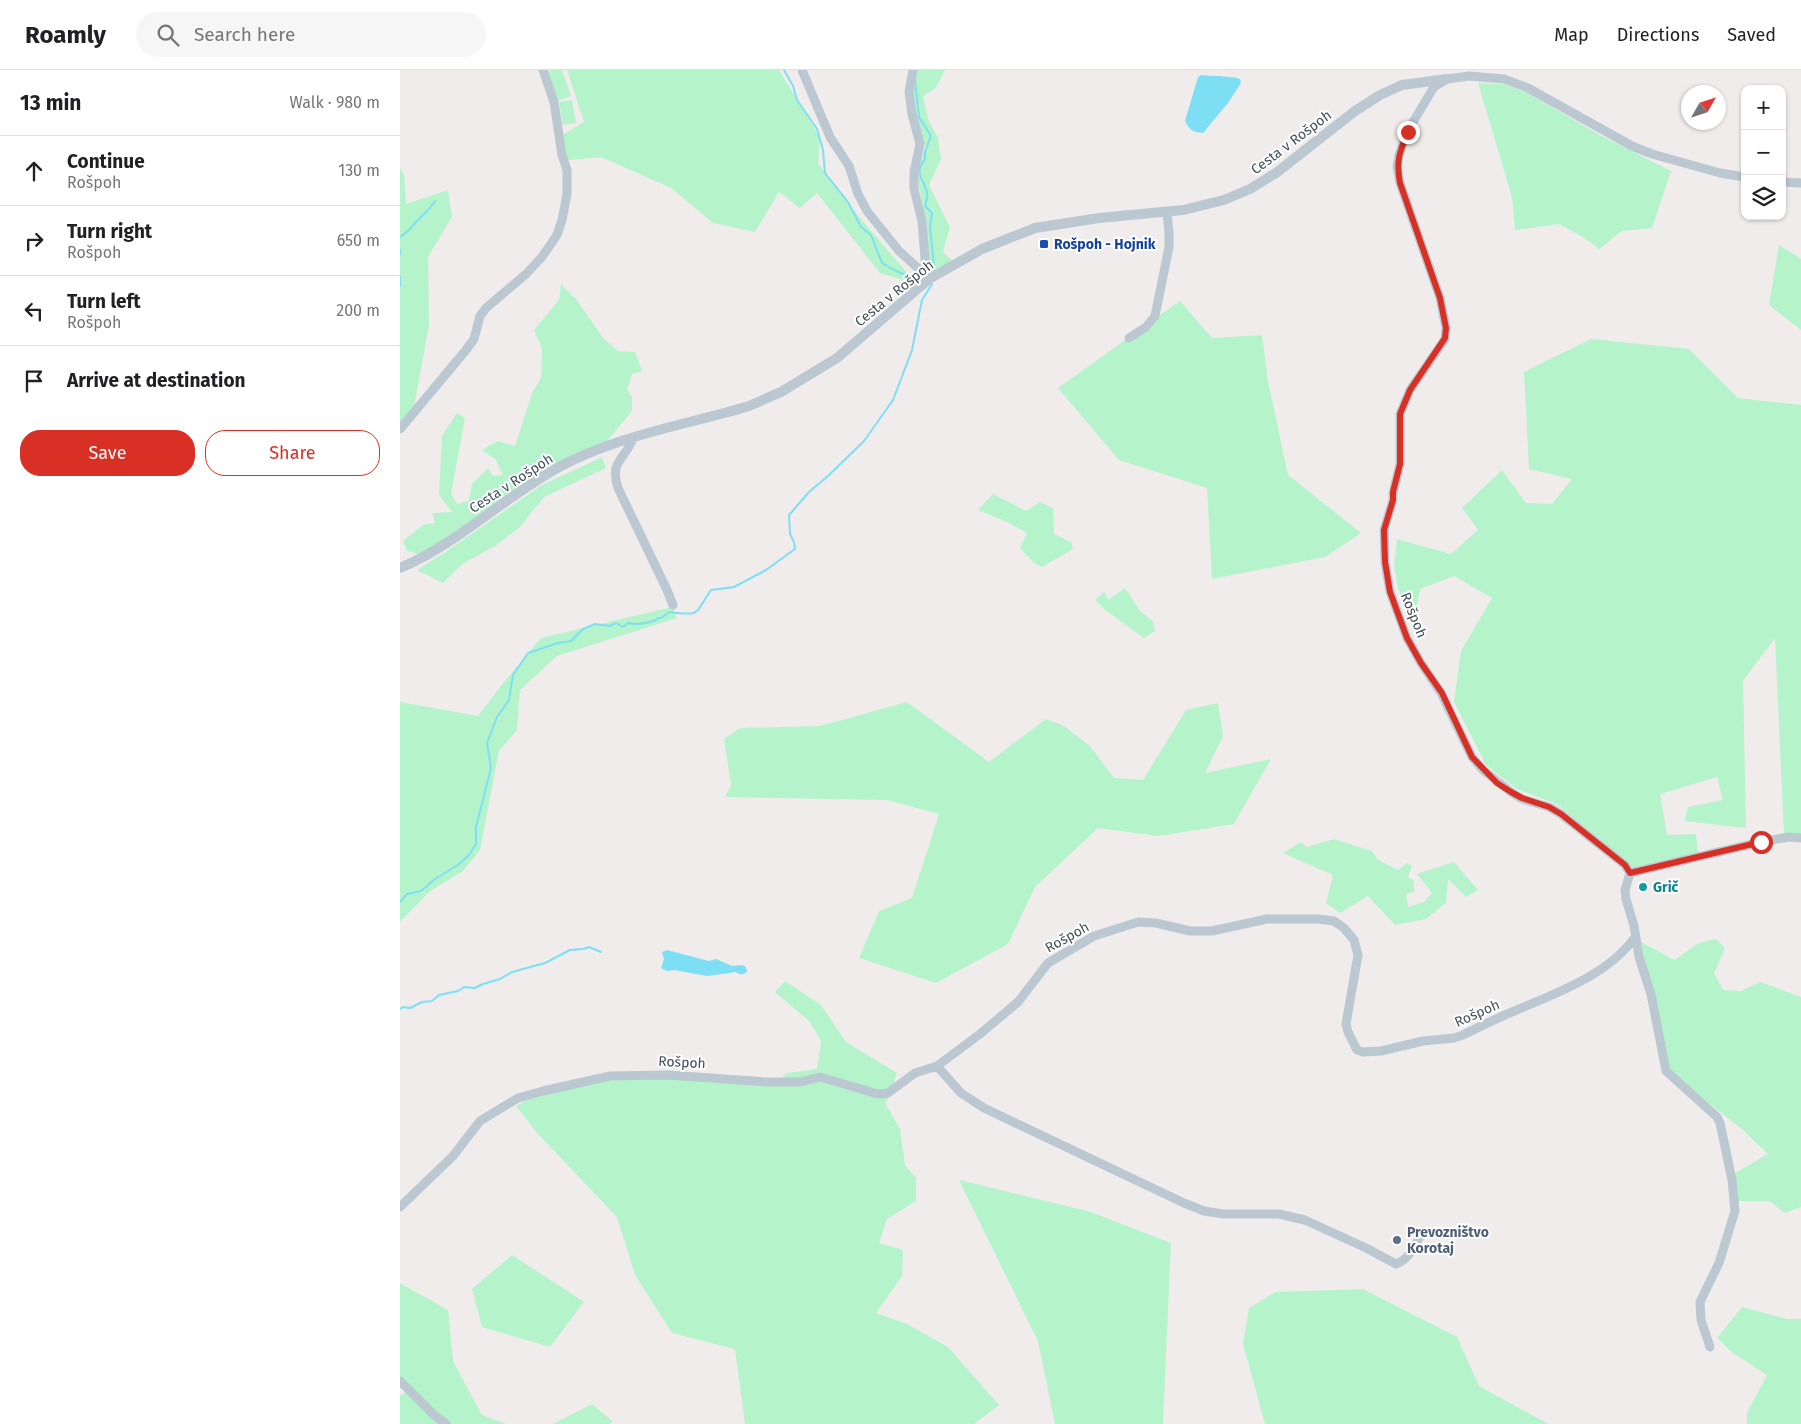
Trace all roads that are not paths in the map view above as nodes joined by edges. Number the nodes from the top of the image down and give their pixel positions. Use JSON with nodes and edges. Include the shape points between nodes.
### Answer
{"nodes":[{"id":1,"x":543,"y":70,"type":"edge"},
{"id":2,"x":802,"y":70,"type":"edge"},
{"id":3,"x":913,"y":70,"type":"edge"},
{"id":4,"x":1448,"y":74,"type":"edge"},
{"id":5,"x":1741,"y":176,"type":"edge"},
{"id":6,"x":1786,"y":182,"type":"edge"},
{"id":7,"x":1801,"y":183,"type":"edge"},
{"id":8,"x":1167,"y":211,"type":"junction"},
{"id":9,"x":928,"y":275,"type":"junction"},
{"id":10,"x":1130,"y":338,"type":"dead end"},
{"id":11,"x":400,"y":429,"type":"edge"},
{"id":12,"x":632,"y":438,"type":"junction"},
{"id":13,"x":400,"y":568,"type":"edge"},
{"id":14,"x":673,"y":605,"type":"dead end"},
{"id":15,"x":1801,"y":838,"type":"edge"},
{"id":16,"x":1630,"y":873,"type":"junction"},
{"id":17,"x":1635,"y":937,"type":"junction"},
{"id":18,"x":937,"y":1066,"type":"junction"},
{"id":19,"x":400,"y":1207,"type":"edge"},
{"id":20,"x":1424,"y":1230,"type":"dead end"},
{"id":21,"x":1710,"y":1347,"type":"dead end"},
{"id":22,"x":400,"y":1381,"type":"edge"},
{"id":23,"x":446,"y":1424,"type":"edge"}],
"edges":[{"from":1,"to":11,"type":"street","via":[[554,102],[567,170],[565,206],[557,234],[526,274],[486,308],[466,350]]},
{"from":2,"to":9,"type":"street","via":[[830,138],[849,166],[867,211],[899,252]]},
{"from":3,"to":9,"type":"street","via":[[909,92],[920,144],[914,189],[922,221]]},
{"from":4,"to":5,"type":"street","via":[[1504,79],[1528,88],[1632,146]]},
{"from":4,"to":8,"type":"street","name":"Cesta v Rošpoh","via":[[1402,85],[1380,95],[1250,189],[1216,202]]},
{"from":4,"to":16,"type":"street","name":"Rošpoh","via":[[1434,87],[1398,155],[1400,183],[1440,298],[1446,328],[1445,338],[1410,390],[1400,414],[1400,464],[1384,530],[1390,592],[1407,638],[1442,693],[1472,757],[1497,783],[1511,792],[1561,814],[1625,865]]},
{"from":6,"to":7,"type":"street"},
{"from":8,"to":9,"type":"street","name":"Cesta v Rošpoh","via":[[1035,228]]},
{"from":8,"to":10,"type":"street","via":[[1168,247],[1155,316]]},
{"from":9,"to":12,"type":"street","name":"Cesta v Rošpoh","via":[[837,358],[781,392],[720,415]]},
{"from":12,"to":13,"type":"street","name":"Cesta v Rošpoh","via":[[605,446],[532,482],[436,549]]},
{"from":12,"to":14,"type":"street","via":[[618,461],[614,477]]},
{"from":15,"to":16,"type":"street","via":[[1761,842]]},
{"from":16,"to":17,"type":"street","via":[[1625,890]]},
{"from":17,"to":18,"type":"street","name":"Rošpoh","via":[[1626,949],[1592,974],[1463,1035],[1362,1052],[1352,1042],[1346,1024],[1358,955],[1354,940],[1334,921],[1267,919],[1212,931],[1190,931],[1138,922],[1094,936],[1048,963],[1008,1012]]},
{"from":17,"to":21,"type":"street","via":[[1651,994],[1666,1071],[1717,1117],[1727,1153],[1735,1211],[1720,1263],[1700,1302],[1701,1320]]},
{"from":18,"to":19,"type":"street","name":"Rošpoh","via":[[915,1073],[882,1094],[820,1077],[800,1082],[767,1082],[668,1074],[610,1076],[543,1091],[518,1098],[480,1121],[453,1156]]},
{"from":18,"to":20,"type":"street","via":[[961,1093],[984,1108],[1204,1211],[1291,1216],[1396,1264],[1408,1255]]},
{"from":22,"to":23,"type":"street"}]}
